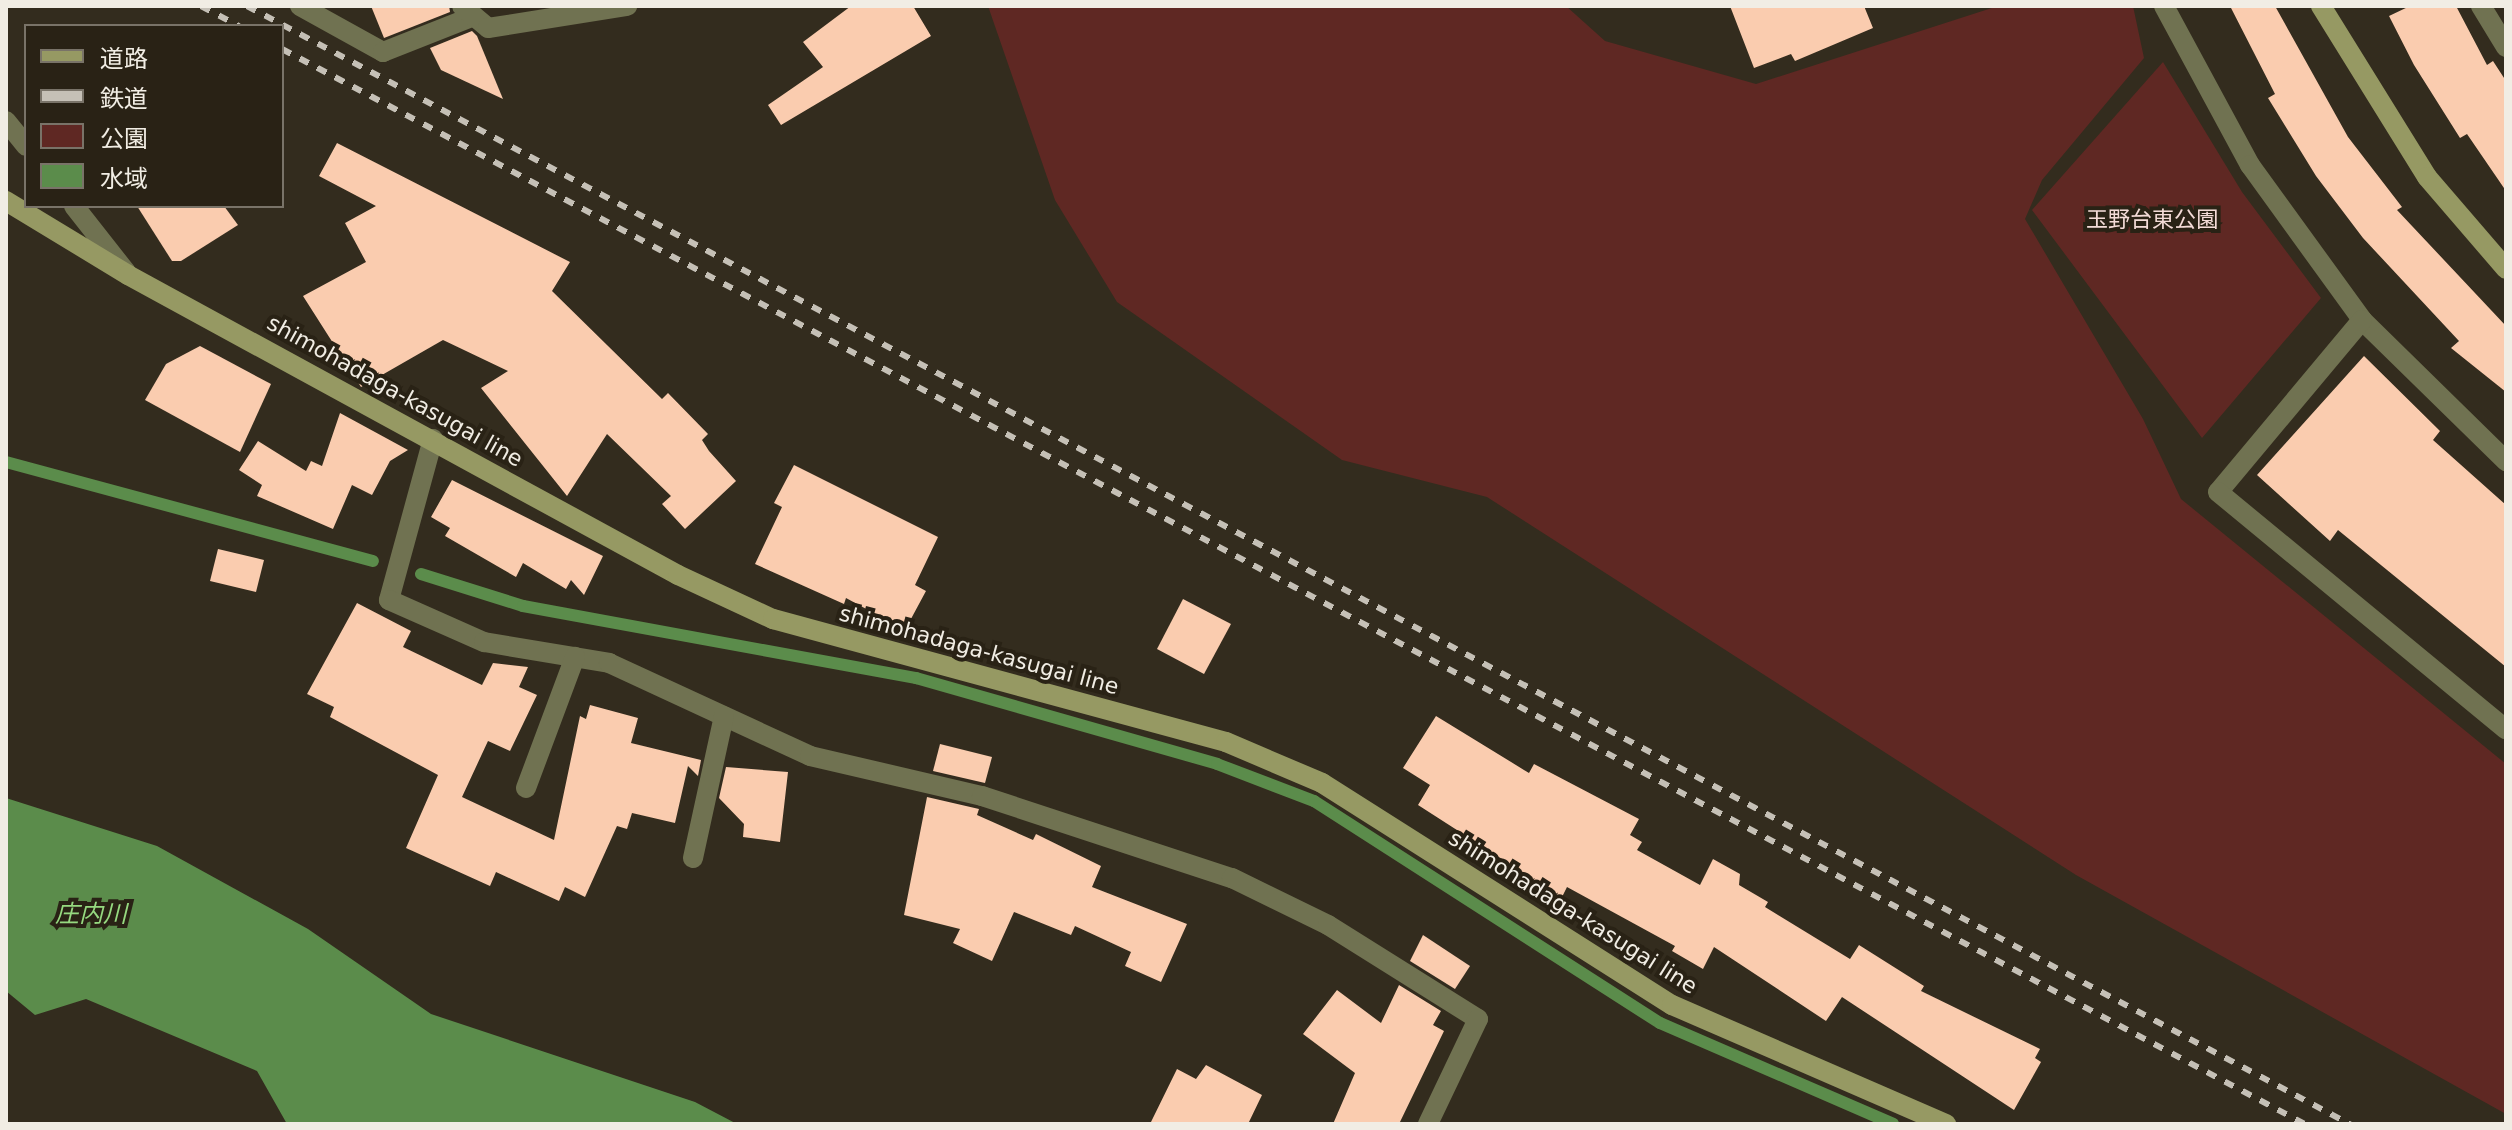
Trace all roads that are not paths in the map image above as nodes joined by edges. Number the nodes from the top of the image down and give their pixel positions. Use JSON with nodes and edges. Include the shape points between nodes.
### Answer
{"nodes":[{"id":1,"x":300,"y":6,"type":"edge"},
{"id":2,"x":627,"y":6,"type":"edge"},
{"id":3,"x":2321,"y":6,"type":"edge"},
{"id":4,"x":2481,"y":6,"type":"edge"},
{"id":5,"x":2165,"y":7,"type":"edge"},
{"id":6,"x":467,"y":12,"type":"edge"},
{"id":7,"x":2506,"y":47,"type":"edge"},
{"id":8,"x":6,"y":121,"type":"edge"},
{"id":9,"x":24,"y":144,"type":"edge"},
{"id":10,"x":6,"y":201,"type":"edge"},
{"id":11,"x":76,"y":208,"type":"edge"},
{"id":12,"x":2506,"y":269,"type":"edge"},
{"id":13,"x":128,"y":275,"type":"junction"},
{"id":14,"x":2362,"y":320,"type":"junction"},
{"id":15,"x":433,"y":439,"type":"junction"},
{"id":16,"x":2506,"y":461,"type":"edge"},
{"id":17,"x":575,"y":657,"type":"junction"},
{"id":18,"x":724,"y":716,"type":"junction"},
{"id":19,"x":2506,"y":729,"type":"edge"},
{"id":20,"x":526,"y":788,"type":"dead end"},
{"id":21,"x":693,"y":858,"type":"dead end"},
{"id":22,"x":1428,"y":1124,"type":"edge"},
{"id":23,"x":1946,"y":1124,"type":"edge"}],
"edges":[{"from":1,"to":6,"type":"street","via":[[383,52]]},
{"from":2,"to":6,"type":"street","via":[[488,28]]},
{"from":3,"to":12,"type":"main road","via":[[2427,177]]},
{"from":4,"to":7,"type":"street"},
{"from":5,"to":14,"type":"street","via":[[2250,165]]},
{"from":8,"to":9,"type":"street"},
{"from":10,"to":13,"type":"main road","name":"shimohadaga-kasugai line"},
{"from":11,"to":13,"type":"street"},
{"from":13,"to":15,"type":"main road","name":"shimohadaga-kasugai line"},
{"from":14,"to":16,"type":"street"},
{"from":14,"to":19,"type":"street","via":[[2218,492]]},
{"from":15,"to":17,"type":"street","via":[[389,600],[484,642]]},
{"from":15,"to":23,"type":"main road","name":"shimohadaga-kasugai line","via":[[678,575],[773,619],[1226,742],[1322,783],[1672,1005]]},
{"from":17,"to":18,"type":"street","via":[[609,663]]},
{"from":17,"to":20,"type":"street"},
{"from":18,"to":21,"type":"street"},
{"from":18,"to":22,"type":"street","via":[[810,756],[982,796],[1232,878],[1328,925],[1478,1019]]}]}
